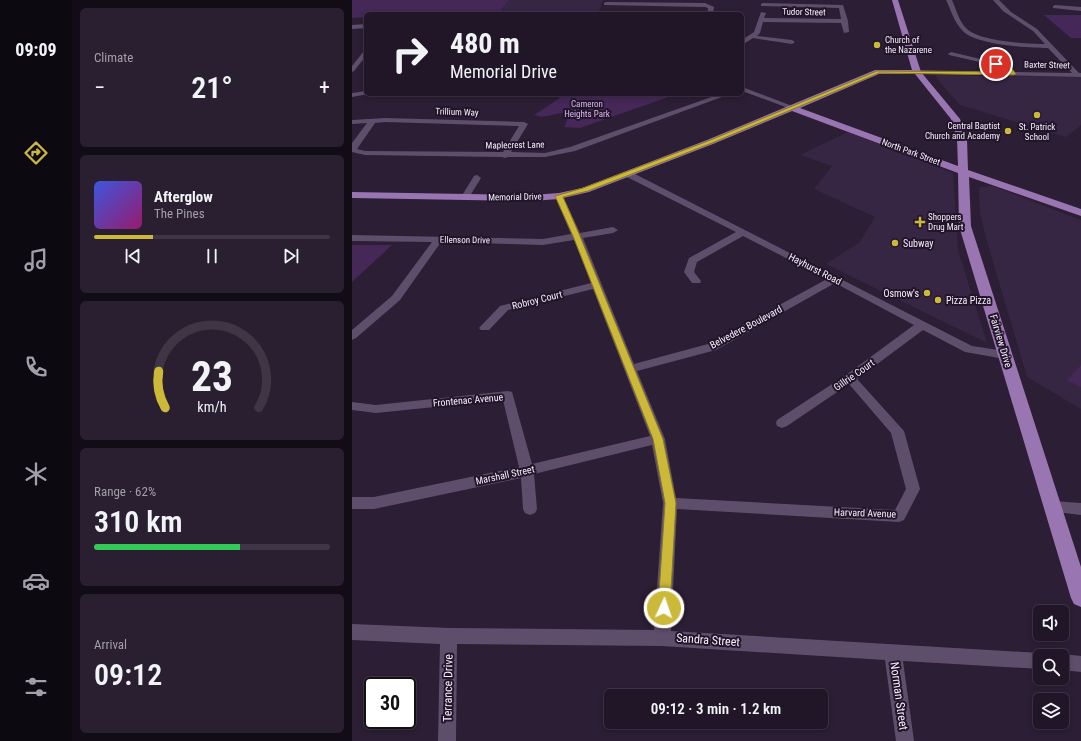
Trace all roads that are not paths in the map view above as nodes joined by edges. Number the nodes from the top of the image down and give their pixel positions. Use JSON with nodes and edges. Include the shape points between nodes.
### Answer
{"nodes":[{"id":1,"x":895,"y":0,"type":"edge"},
{"id":2,"x":949,"y":0,"type":"edge"},
{"id":3,"x":996,"y":0,"type":"edge"},
{"id":4,"x":764,"y":3,"type":"edge"},
{"id":5,"x":606,"y":4,"type":"edge"},
{"id":6,"x":1055,"y":8,"type":"dead end"},
{"id":7,"x":1081,"y":9,"type":"edge"},
{"id":8,"x":710,"y":12,"type":"edge"},
{"id":9,"x":762,"y":20,"type":"junction"},
{"id":10,"x":845,"y":21,"type":"junction"},
{"id":11,"x":352,"y":26,"type":"edge"},
{"id":12,"x":364,"y":26,"type":"edge"},
{"id":13,"x":846,"y":32,"type":"dead end"},
{"id":14,"x":755,"y":36,"type":"junction"},
{"id":15,"x":744,"y":42,"type":"edge"},
{"id":16,"x":792,"y":42,"type":"dead end"},
{"id":17,"x":1048,"y":46,"type":"junction"},
{"id":18,"x":951,"y":54,"type":"dead end"},
{"id":19,"x":364,"y":55,"type":"edge"},
{"id":20,"x":352,"y":70,"type":"edge"},
{"id":21,"x":917,"y":72,"type":"junction"},
{"id":22,"x":1013,"y":74,"type":"junction"},
{"id":23,"x":1079,"y":75,"type":"edge"},
{"id":24,"x":744,"y":90,"type":"edge"},
{"id":25,"x":364,"y":93,"type":"edge"},
{"id":26,"x":352,"y":95,"type":"edge"},
{"id":27,"x":721,"y":96,"type":"edge"},
{"id":28,"x":793,"y":108,"type":"junction"},
{"id":29,"x":373,"y":120,"type":"junction"},
{"id":30,"x":352,"y":122,"type":"edge"},
{"id":31,"x":504,"y":156,"type":"junction"},
{"id":32,"x":963,"y":171,"type":"junction"},
{"id":33,"x":628,"y":174,"type":"junction"},
{"id":34,"x":477,"y":178,"type":"dead end"},
{"id":35,"x":352,"y":195,"type":"edge"},
{"id":36,"x":559,"y":196,"type":"junction"},
{"id":37,"x":464,"y":197,"type":"junction"},
{"id":38,"x":1081,"y":213,"type":"edge"},
{"id":39,"x":613,"y":230,"type":"dead end"},
{"id":40,"x":744,"y":232,"type":"junction"},
{"id":41,"x":577,"y":236,"type":"junction"},
{"id":42,"x":352,"y":238,"type":"edge"},
{"id":43,"x":438,"y":240,"type":"junction"},
{"id":44,"x":835,"y":280,"type":"junction"},
{"id":45,"x":696,"y":281,"type":"dead end"},
{"id":46,"x":597,"y":285,"type":"junction"},
{"id":47,"x":924,"y":324,"type":"junction"},
{"id":48,"x":485,"y":328,"type":"dead end"},
{"id":49,"x":352,"y":336,"type":"edge"},
{"id":50,"x":1005,"y":355,"type":"junction"},
{"id":51,"x":630,"y":369,"type":"junction"},
{"id":52,"x":850,"y":378,"type":"junction"},
{"id":53,"x":352,"y":406,"type":"edge"},
{"id":54,"x":782,"y":423,"type":"dead end"},
{"id":55,"x":658,"y":439,"type":"junction"},
{"id":56,"x":527,"y":471,"type":"junction"},
{"id":57,"x":352,"y":503,"type":"edge"},
{"id":58,"x":670,"y":503,"type":"junction"},
{"id":59,"x":1053,"y":507,"type":"junction"},
{"id":60,"x":530,"y":509,"type":"dead end"},
{"id":61,"x":1081,"y":509,"type":"edge"},
{"id":62,"x":1081,"y":598,"type":"edge"},
{"id":63,"x":352,"y":632,"type":"edge"},
{"id":64,"x":449,"y":636,"type":"junction"},
{"id":65,"x":662,"y":638,"type":"junction"},
{"id":66,"x":893,"y":652,"type":"junction"},
{"id":67,"x":1033,"y":661,"type":"edge"},
{"id":68,"x":1069,"y":663,"type":"edge"},
{"id":69,"x":1081,"y":664,"type":"edge"},
{"id":70,"x":447,"y":741,"type":"edge"},
{"id":71,"x":905,"y":741,"type":"edge"}],
"edges":[{"from":1,"to":21,"type":"main road","name":"Fairview Drive"},
{"from":2,"to":17,"type":"street","via":[[964,30],[971,34],[1011,44]]},
{"from":3,"to":17,"type":"street","via":[[1006,12],[1032,28]]},
{"from":4,"to":9,"type":"street"},
{"from":4,"to":10,"type":"street","via":[[841,6]]},
{"from":5,"to":8,"type":"street","via":[[705,5],[711,7]]},
{"from":6,"to":7,"type":"street"},
{"from":9,"to":10,"type":"street","name":"Tudor Street"},
{"from":9,"to":14,"type":"street"},
{"from":10,"to":13,"type":"street"},
{"from":11,"to":12,"type":"street"},
{"from":14,"to":15,"type":"street"},
{"from":14,"to":16,"type":"street"},
{"from":17,"to":23,"type":"street"},
{"from":18,"to":22,"type":"street","via":[[1008,67]]},
{"from":19,"to":20,"type":"street"},
{"from":21,"to":22,"type":"street","name":"Baxter Street"},
{"from":21,"to":28,"type":"main road","name":"Memorial Drive","via":[[878,72]]},
{"from":21,"to":32,"type":"main road","name":"Fairview Drive","via":[[956,119],[963,142]]},
{"from":22,"to":23,"type":"street","name":"Baxter Street"},
{"from":24,"to":28,"type":"street","name":"North Park Street"},
{"from":25,"to":26,"type":"street"},
{"from":27,"to":31,"type":"street","name":"Maplecrest Lane","via":[[566,151],[545,155]]},
{"from":28,"to":32,"type":"main road","name":"North Park Street"},
{"from":28,"to":33,"type":"main road","name":"Memorial Drive"},
{"from":29,"to":30,"type":"street","name":"Trillium Way"},
{"from":29,"to":31,"type":"street","name":"Maplecrest Lane","via":[[354,146],[355,151]]},
{"from":29,"to":31,"type":"street","name":"Trillium Way","via":[[524,124]]},
{"from":32,"to":38,"type":"main road","name":"North Park Street"},
{"from":32,"to":50,"type":"main road","name":"Fairview Drive","via":[[965,226]]},
{"from":33,"to":36,"type":"main road","name":"Memorial Drive","via":[[585,190]]},
{"from":33,"to":40,"type":"street","name":"Hayhurst Road"},
{"from":34,"to":37,"type":"street"},
{"from":35,"to":37,"type":"main road","name":"Memorial Drive"},
{"from":36,"to":37,"type":"main road","name":"Memorial Drive"},
{"from":36,"to":41,"type":"street"},
{"from":39,"to":41,"type":"street","name":"Ellenson Drive"},
{"from":40,"to":44,"type":"street","name":"Hayhurst Road"},
{"from":40,"to":45,"type":"street","via":[[693,260],[689,272]]},
{"from":41,"to":43,"type":"street","name":"Ellenson Drive","via":[[543,242]]},
{"from":41,"to":46,"type":"street"},
{"from":42,"to":43,"type":"street","name":"Ellenson Drive"},
{"from":43,"to":49,"type":"street","via":[[396,298]]},
{"from":44,"to":47,"type":"street","name":"Hayhurst Road"},
{"from":44,"to":51,"type":"street","name":"Belvedere Boulevard","via":[[712,347]]},
{"from":46,"to":48,"type":"street","name":"Robroy Court","via":[[504,308]]},
{"from":46,"to":51,"type":"street"},
{"from":47,"to":50,"type":"street","name":"Hayhurst Road","via":[[969,349]]},
{"from":47,"to":52,"type":"street","name":"Gillrie Court"},
{"from":50,"to":59,"type":"main road","name":"Fairview Drive"},
{"from":51,"to":55,"type":"street"},
{"from":52,"to":54,"type":"street","name":"Gillrie Court"},
{"from":52,"to":58,"type":"street","name":"Harvard Avenue","via":[[897,431],[913,488],[899,516]]},
{"from":53,"to":56,"type":"street","name":"Frontenac Avenue","via":[[376,409],[508,395]]},
{"from":55,"to":56,"type":"street","name":"Marshall Street"},
{"from":55,"to":58,"type":"street"},
{"from":56,"to":57,"type":"street","name":"Marshall Street","via":[[374,503]]},
{"from":56,"to":60,"type":"street"},
{"from":58,"to":65,"type":"street"},
{"from":59,"to":61,"type":"street"},
{"from":59,"to":62,"type":"main road","name":"Fairview Drive"},
{"from":63,"to":64,"type":"street","name":"Sandra Street"},
{"from":64,"to":65,"type":"street","name":"Sandra Street"},
{"from":64,"to":70,"type":"street","name":"Terrance Drive"},
{"from":65,"to":66,"type":"street","name":"Sandra Street"},
{"from":66,"to":67,"type":"street","name":"Sandra Street"},
{"from":66,"to":71,"type":"street","name":"Norman Street"},
{"from":68,"to":69,"type":"street"}]}
